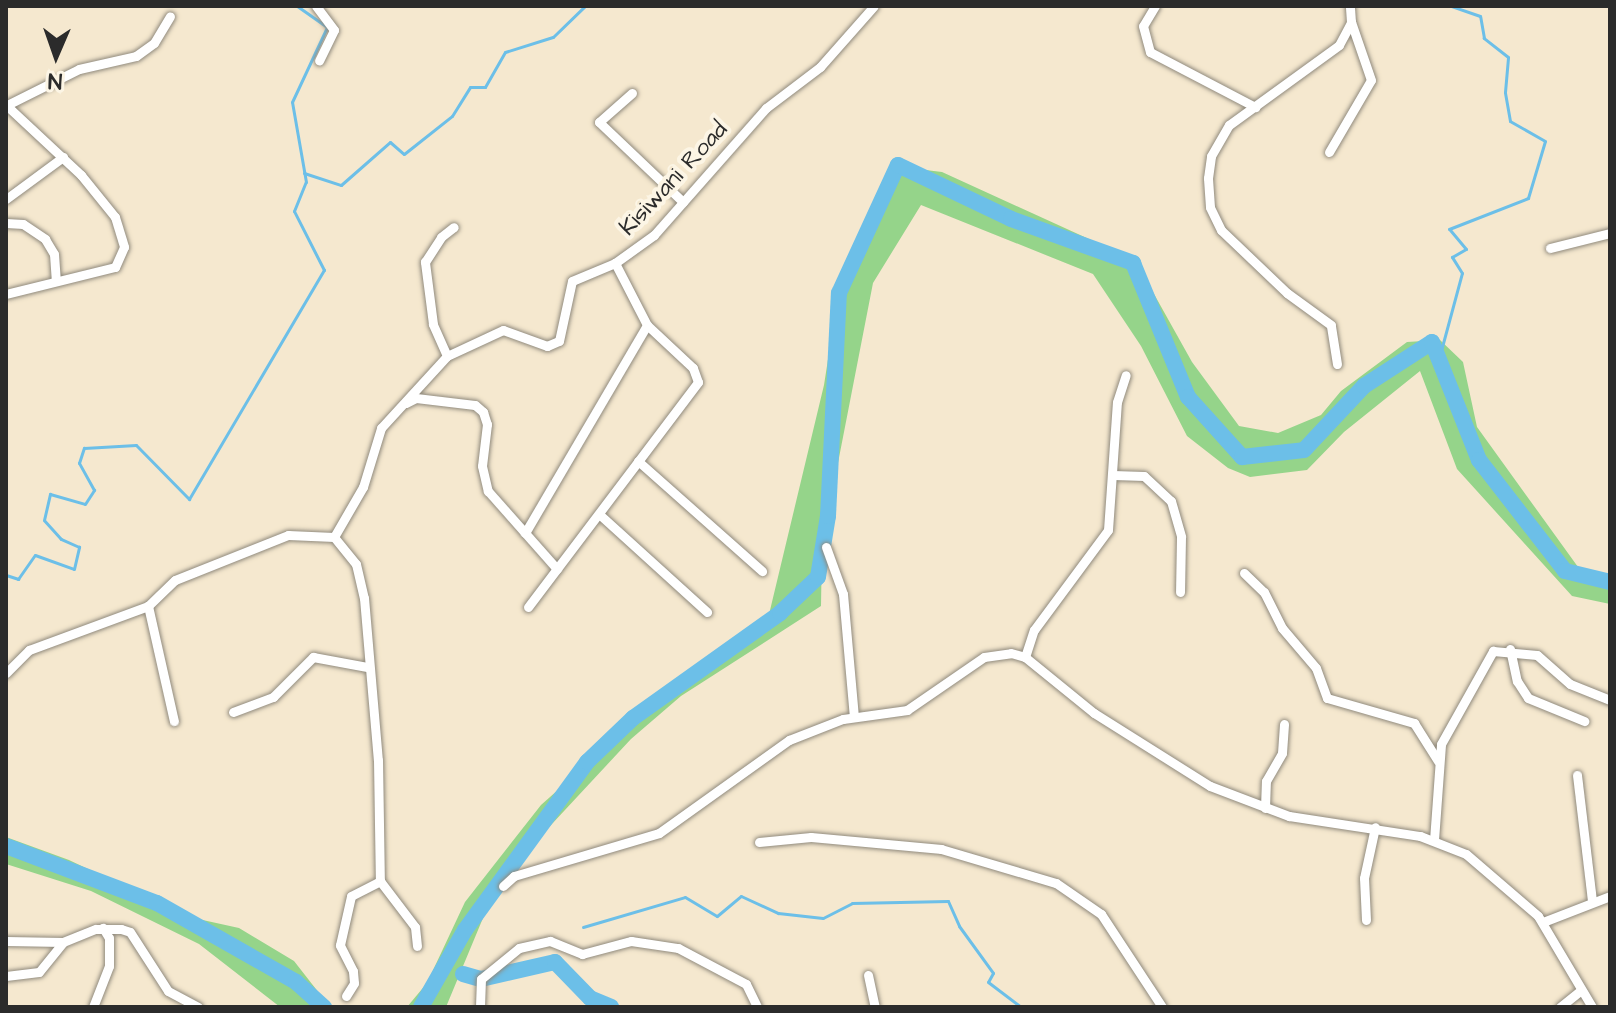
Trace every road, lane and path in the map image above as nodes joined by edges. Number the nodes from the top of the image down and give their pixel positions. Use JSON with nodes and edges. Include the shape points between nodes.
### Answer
{"nodes":[{"id":1,"x":316,"y":6,"type":"edge"},
{"id":2,"x":874,"y":6,"type":"edge"},
{"id":3,"x":1155,"y":6,"type":"edge"},
{"id":4,"x":1350,"y":6,"type":"edge"},
{"id":5,"x":170,"y":16,"type":"dead end"},
{"id":6,"x":1351,"y":22,"type":"junction"},
{"id":7,"x":319,"y":61,"type":"dead end"},
{"id":8,"x":632,"y":93,"type":"dead end"},
{"id":9,"x":6,"y":105,"type":"edge"},
{"id":10,"x":1255,"y":107,"type":"junction"},
{"id":11,"x":1329,"y":152,"type":"dead end"},
{"id":12,"x":63,"y":157,"type":"junction"},
{"id":13,"x":6,"y":199,"type":"edge"},
{"id":14,"x":683,"y":202,"type":"junction"},
{"id":15,"x":6,"y":223,"type":"edge"},
{"id":16,"x":454,"y":227,"type":"dead end"},
{"id":17,"x":1610,"y":233,"type":"edge"},
{"id":18,"x":1550,"y":248,"type":"dead end"},
{"id":19,"x":615,"y":263,"type":"junction"},
{"id":20,"x":56,"y":280,"type":"junction"},
{"id":21,"x":6,"y":294,"type":"edge"},
{"id":22,"x":647,"y":325,"type":"junction"},
{"id":23,"x":447,"y":356,"type":"junction"},
{"id":24,"x":1337,"y":364,"type":"dead end"},
{"id":25,"x":1126,"y":375,"type":"dead end"},
{"id":26,"x":399,"y":406,"type":"junction"},
{"id":27,"x":638,"y":461,"type":"junction"},
{"id":28,"x":1113,"y":475,"type":"junction"},
{"id":29,"x":599,"y":514,"type":"junction"},
{"id":30,"x":525,"y":533,"type":"junction"},
{"id":31,"x":334,"y":537,"type":"junction"},
{"id":32,"x":826,"y":547,"type":"dead end"},
{"id":33,"x":557,"y":569,"type":"junction"},
{"id":34,"x":762,"y":571,"type":"dead end"},
{"id":35,"x":1244,"y":573,"type":"dead end"},
{"id":36,"x":1180,"y":592,"type":"dead end"},
{"id":37,"x":148,"y":606,"type":"junction"},
{"id":38,"x":528,"y":607,"type":"dead end"},
{"id":39,"x":707,"y":612,"type":"dead end"},
{"id":40,"x":1510,"y":649,"type":"junction"},
{"id":41,"x":1025,"y":657,"type":"junction"},
{"id":42,"x":367,"y":667,"type":"junction"},
{"id":43,"x":6,"y":673,"type":"edge"},
{"id":44,"x":1610,"y":700,"type":"edge"},
{"id":45,"x":233,"y":712,"type":"dead end"},
{"id":46,"x":854,"y":717,"type":"junction"},
{"id":47,"x":174,"y":721,"type":"dead end"},
{"id":48,"x":1584,"y":721,"type":"dead end"},
{"id":49,"x":1284,"y":724,"type":"dead end"},
{"id":50,"x":1438,"y":761,"type":"junction"},
{"id":51,"x":1577,"y":775,"type":"dead end"},
{"id":52,"x":1265,"y":808,"type":"junction"},
{"id":53,"x":1375,"y":827,"type":"junction"},
{"id":54,"x":1434,"y":840,"type":"junction"},
{"id":55,"x":759,"y":842,"type":"dead end"},
{"id":56,"x":380,"y":881,"type":"junction"},
{"id":57,"x":503,"y":886,"type":"dead end"},
{"id":58,"x":1610,"y":896,"type":"edge"},
{"id":59,"x":1592,"y":901,"type":"junction"},
{"id":60,"x":1366,"y":920,"type":"dead end"},
{"id":61,"x":1543,"y":922,"type":"junction"},
{"id":62,"x":103,"y":928,"type":"junction"},
{"id":63,"x":6,"y":941,"type":"edge"},
{"id":64,"x":63,"y":942,"type":"junction"},
{"id":65,"x":417,"y":946,"type":"dead end"},
{"id":66,"x":868,"y":975,"type":"dead end"},
{"id":67,"x":6,"y":976,"type":"edge"},
{"id":68,"x":1580,"y":991,"type":"junction"},
{"id":69,"x":346,"y":996,"type":"dead end"},
{"id":70,"x":93,"y":1007,"type":"edge"},
{"id":71,"x":198,"y":1007,"type":"edge"},
{"id":72,"x":480,"y":1007,"type":"edge"},
{"id":73,"x":757,"y":1007,"type":"edge"},
{"id":74,"x":875,"y":1007,"type":"edge"},
{"id":75,"x":1162,"y":1007,"type":"edge"},
{"id":76,"x":1560,"y":1007,"type":"edge"},
{"id":77,"x":1592,"y":1007,"type":"edge"}],
"edges":[{"from":1,"to":7,"type":"street","via":[[334,30]]},
{"from":2,"to":14,"type":"street","name":"Kisiwani Road","via":[[820,67],[766,108]]},
{"from":3,"to":10,"type":"street","via":[[1143,26],[1150,52]]},
{"from":4,"to":6,"type":"street"},
{"from":5,"to":9,"type":"street","via":[[154,43],[136,56],[79,69]]},
{"from":6,"to":10,"type":"street","via":[[1327,58]]},
{"from":6,"to":11,"type":"street","via":[[1371,80]]},
{"from":8,"to":14,"type":"street","via":[[599,122]]},
{"from":9,"to":12,"type":"street"},
{"from":10,"to":24,"type":"street","via":[[1229,125],[1211,156],[1210,207],[1221,230],[1268,276],[1331,325]]},
{"from":12,"to":13,"type":"street"},
{"from":12,"to":20,"type":"street","via":[[115,217],[124,247],[115,267]]},
{"from":14,"to":19,"type":"street","name":"Kisiwani Road","via":[[654,235]]},
{"from":15,"to":20,"type":"street","via":[[23,224],[45,239],[54,254]]},
{"from":16,"to":23,"type":"street","via":[[425,262],[433,324]]},
{"from":17,"to":18,"type":"street"},
{"from":19,"to":22,"type":"street"},
{"from":19,"to":23,"type":"street","name":"Kisiwani Road","via":[[572,281],[561,338],[553,344],[503,330]]},
{"from":20,"to":21,"type":"street"},
{"from":22,"to":27,"type":"street","via":[[693,368],[698,382]]},
{"from":22,"to":30,"type":"street"},
{"from":23,"to":26,"type":"street","name":"Kisiwani Road"},
{"from":25,"to":28,"type":"street","via":[[1117,402]]},
{"from":26,"to":30,"type":"street","via":[[416,398],[475,405],[483,412],[488,491]]},
{"from":26,"to":31,"type":"street","name":"Kisiwani Road","via":[[376,437],[363,487]]},
{"from":27,"to":29,"type":"street"},
{"from":27,"to":34,"type":"street"},
{"from":28,"to":36,"type":"street","via":[[1144,476],[1171,501],[1181,537]]},
{"from":28,"to":41,"type":"street","via":[[1111,518],[1102,542],[1034,630]]},
{"from":29,"to":33,"type":"street"},
{"from":29,"to":39,"type":"street"},
{"from":30,"to":33,"type":"street"},
{"from":31,"to":37,"type":"street","via":[[288,535],[175,580]]},
{"from":31,"to":42,"type":"street","via":[[356,564],[360,579]]},
{"from":32,"to":46,"type":"street","via":[[835,562],[846,616]]},
{"from":33,"to":38,"type":"street"},
{"from":35,"to":50,"type":"street","via":[[1264,592],[1282,628],[1316,668],[1327,698],[1414,723]]},
{"from":37,"to":43,"type":"street","via":[[29,650]]},
{"from":37,"to":47,"type":"street"},
{"from":40,"to":44,"type":"street","via":[[1537,655],[1570,684]]},
{"from":40,"to":48,"type":"street","via":[[1517,681],[1528,698]]},
{"from":40,"to":50,"type":"street","via":[[1487,657],[1446,730]]},
{"from":41,"to":46,"type":"street","via":[[992,654],[907,710]]},
{"from":41,"to":52,"type":"street","via":[[1094,713],[1176,768]]},
{"from":42,"to":45,"type":"street","via":[[313,657],[273,697]]},
{"from":42,"to":56,"type":"street","via":[[378,760]]},
{"from":46,"to":57,"type":"street","via":[[789,740],[659,833],[514,876]]},
{"from":49,"to":52,"type":"street","via":[[1282,753],[1266,781]]},
{"from":50,"to":54,"type":"street"},
{"from":51,"to":59,"type":"street"},
{"from":52,"to":53,"type":"street"},
{"from":53,"to":54,"type":"street"},
{"from":53,"to":60,"type":"street","via":[[1364,878]]},
{"from":54,"to":61,"type":"street","via":[[1482,866]]},
{"from":55,"to":75,"type":"street","via":[[811,837],[941,849],[1056,883],[1101,914]]},
{"from":56,"to":65,"type":"street","via":[[415,927]]},
{"from":56,"to":69,"type":"street","via":[[351,896],[340,945],[353,971],[354,983]]},
{"from":58,"to":59,"type":"street"},
{"from":59,"to":61,"type":"street"},
{"from":61,"to":68,"type":"street"},
{"from":62,"to":64,"type":"street"},
{"from":62,"to":70,"type":"street","via":[[110,958],[107,982]]},
{"from":62,"to":71,"type":"street","via":[[130,932],[168,991]]},
{"from":63,"to":64,"type":"street"},
{"from":64,"to":67,"type":"street","via":[[39,972]]},
{"from":66,"to":74,"type":"street"},
{"from":68,"to":76,"type":"street"},
{"from":68,"to":77,"type":"street"},
{"from":72,"to":73,"type":"street","via":[[481,979],[533,942],[550,941],[582,954],[631,941],[678,948],[730,972],[746,984]]}]}
